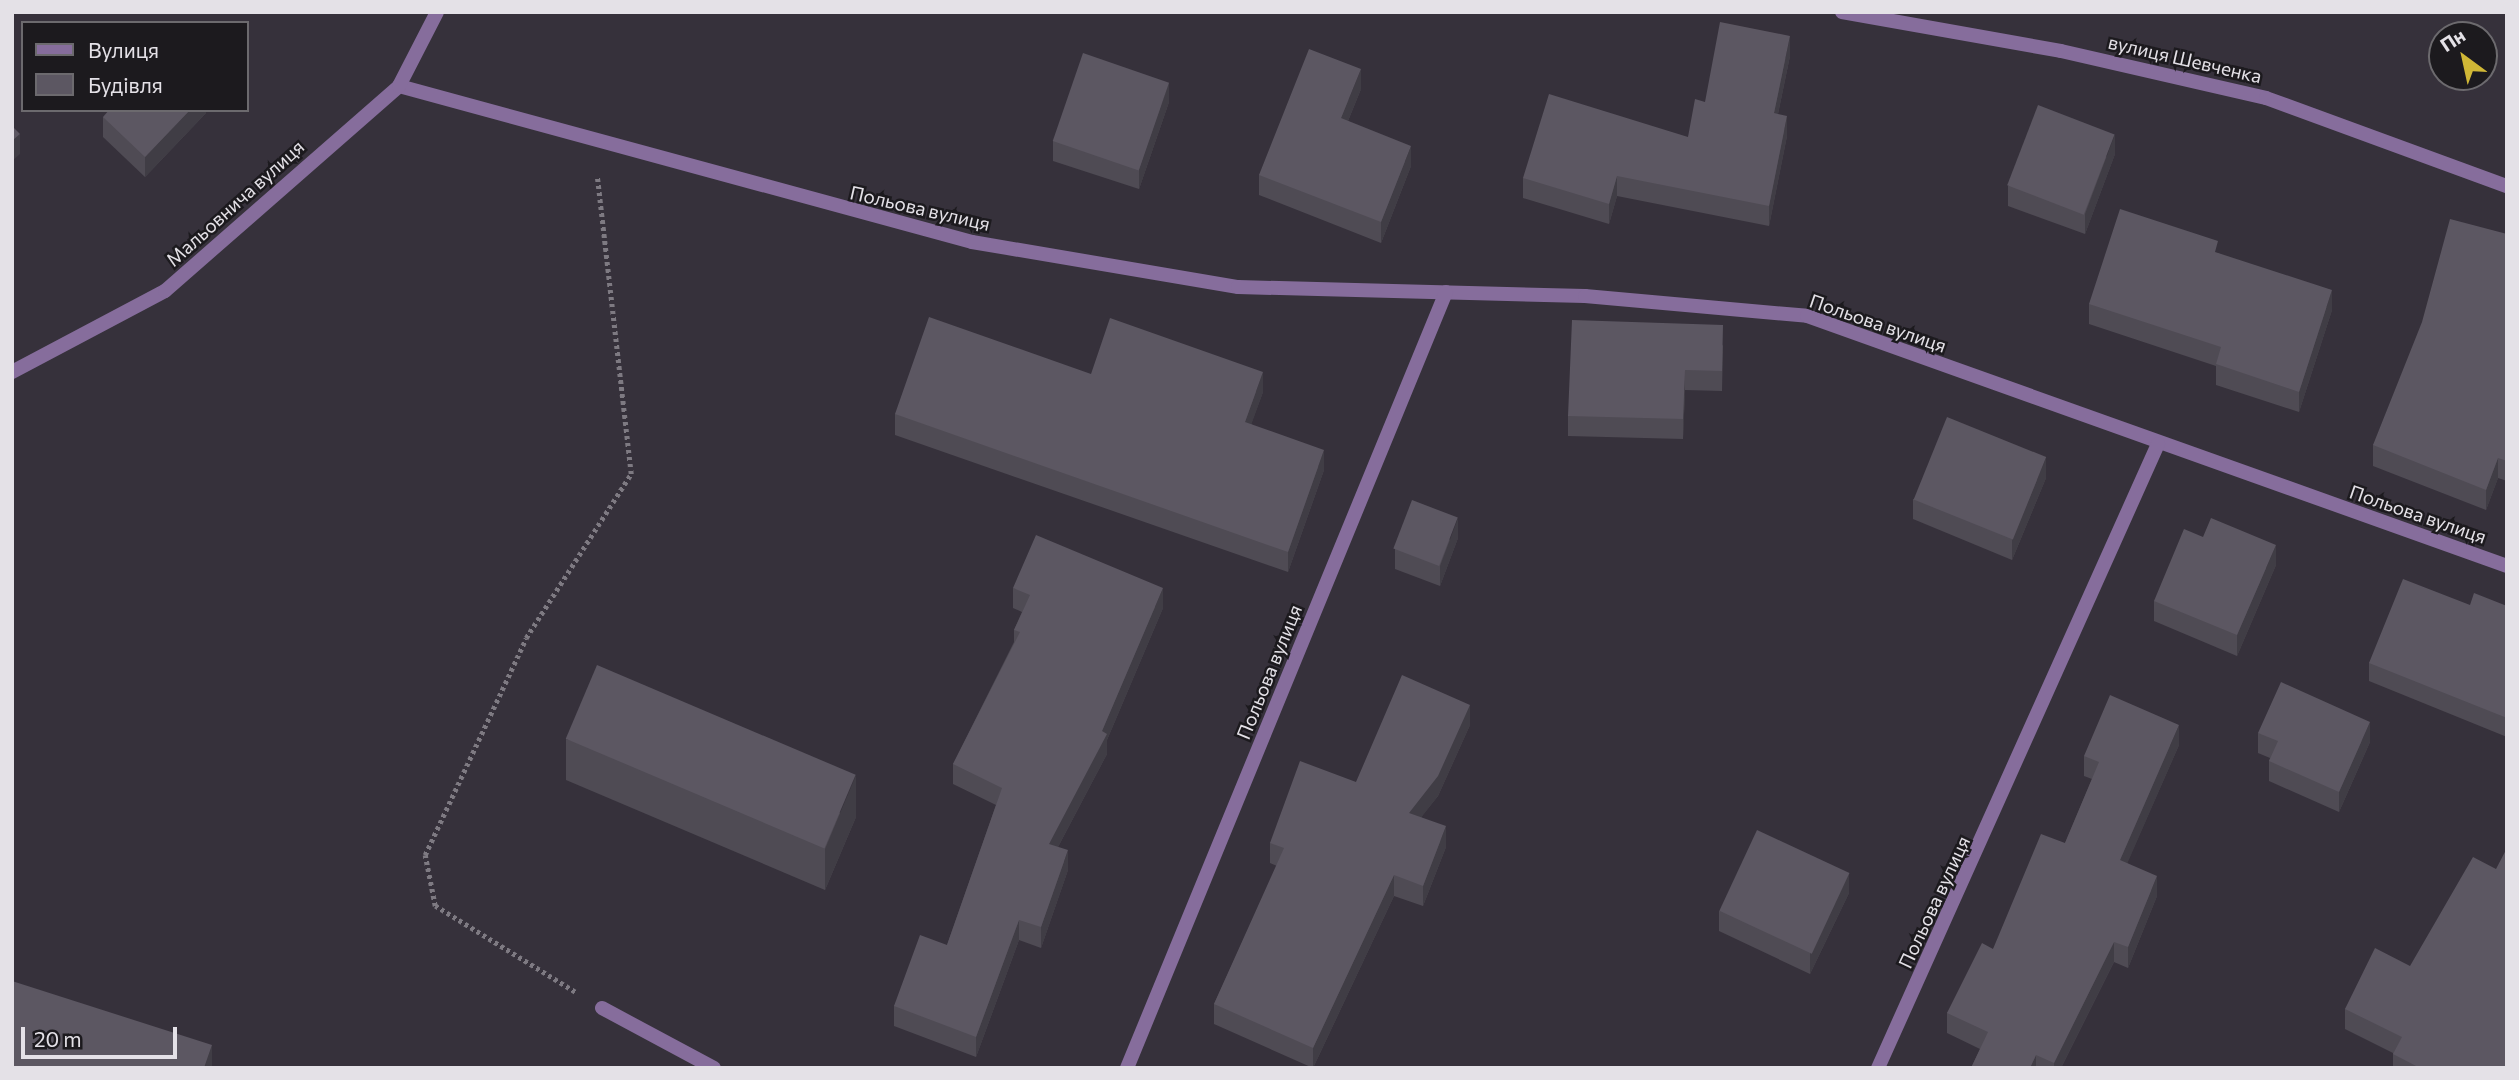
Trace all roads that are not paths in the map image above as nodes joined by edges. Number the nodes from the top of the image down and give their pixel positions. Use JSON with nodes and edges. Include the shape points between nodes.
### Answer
{"nodes":[{"id":1,"x":437,"y":12,"type":"edge"},
{"id":2,"x":1842,"y":12,"type":"edge"},
{"id":3,"x":399,"y":86,"type":"junction"},
{"id":4,"x":2507,"y":186,"type":"edge"},
{"id":5,"x":1446,"y":292,"type":"junction"},
{"id":6,"x":12,"y":372,"type":"edge"},
{"id":7,"x":2158,"y":444,"type":"junction"},
{"id":8,"x":2507,"y":566,"type":"edge"},
{"id":9,"x":602,"y":1008,"type":"road end"},
{"id":10,"x":714,"y":1068,"type":"edge"},
{"id":11,"x":1127,"y":1068,"type":"edge"},
{"id":12,"x":1878,"y":1068,"type":"edge"}],
"edges":[{"from":1,"to":3,"type":"street","name":"Мальовнича вулиця"},
{"from":2,"to":4,"type":"street","name":"вулиця Шевченка","via":[[2061,51],[2266,98]]},
{"from":3,"to":5,"type":"street","name":"Польова вулиця","via":[[972,242],[1238,287]]},
{"from":3,"to":6,"type":"street","name":"Мальовнича вулиця","via":[[165,291]]},
{"from":5,"to":7,"type":"street","name":"Польова вулиця","via":[[1585,296],[1807,316]]},
{"from":5,"to":11,"type":"street","name":"Польова вулиця"},
{"from":7,"to":8,"type":"street","name":"Польова вулиця"},
{"from":7,"to":12,"type":"street","name":"Польова вулиця"},
{"from":9,"to":10,"type":"street"}]}
